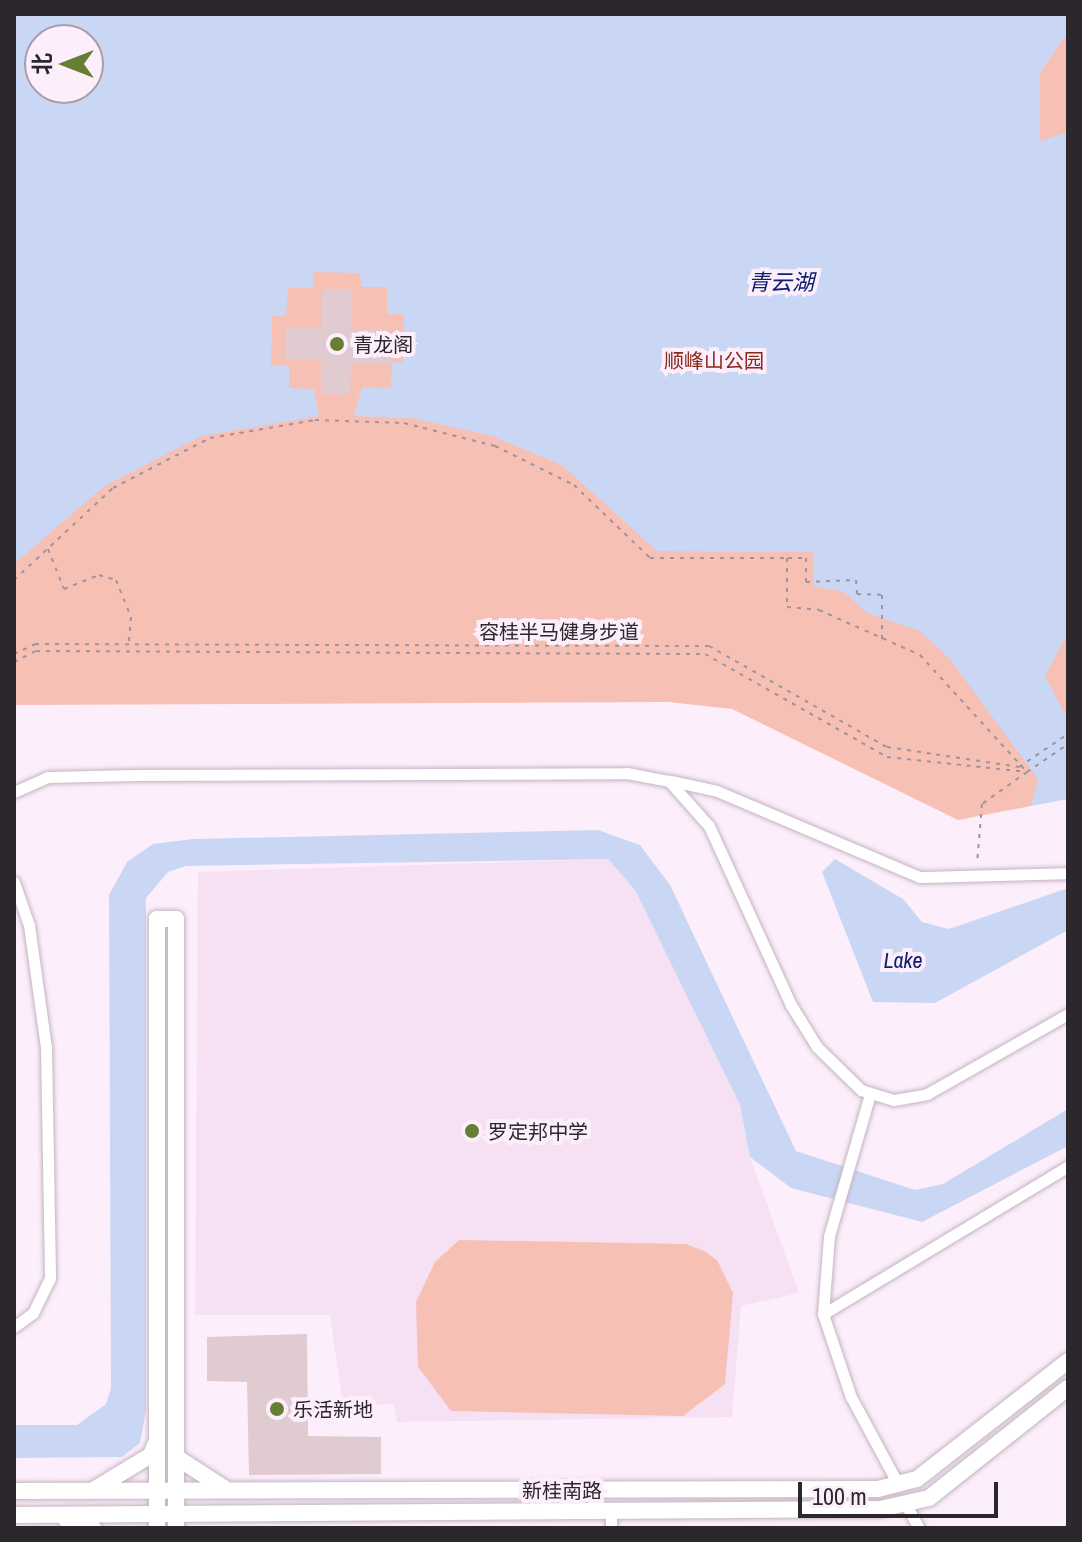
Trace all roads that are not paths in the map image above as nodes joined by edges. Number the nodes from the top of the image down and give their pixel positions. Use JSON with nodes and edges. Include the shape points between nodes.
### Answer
{"nodes":[{"id":1,"x":669,"y":781,"type":"junction"},
{"id":2,"x":14,"y":792,"type":"edge"},
{"id":3,"x":1068,"y":873,"type":"edge"},
{"id":4,"x":14,"y":882,"type":"edge"},
{"id":5,"x":1068,"y":1014,"type":"edge"},
{"id":6,"x":870,"y":1094,"type":"junction"},
{"id":7,"x":1068,"y":1166,"type":"edge"},
{"id":8,"x":823,"y":1314,"type":"junction"},
{"id":9,"x":14,"y":1327,"type":"edge"},
{"id":10,"x":1068,"y":1361,"type":"edge"},
{"id":11,"x":1068,"y":1388,"type":"edge"},
{"id":12,"x":156,"y":1440,"type":"junction"},
{"id":13,"x":176,"y":1457,"type":"junction"},
{"id":14,"x":898,"y":1484,"type":"junction"},
{"id":15,"x":14,"y":1491,"type":"edge"},
{"id":16,"x":64,"y":1491,"type":"junction"},
{"id":17,"x":250,"y":1491,"type":"junction"},
{"id":18,"x":156,"y":1492,"type":"junction"},
{"id":19,"x":176,"y":1492,"type":"junction"},
{"id":20,"x":905,"y":1503,"type":"junction"},
{"id":21,"x":246,"y":1514,"type":"junction"},
{"id":22,"x":20,"y":1515,"type":"edge"},
{"id":23,"x":346,"y":1520,"type":"edge"},
{"id":24,"x":611,"y":1520,"type":"edge"},
{"id":25,"x":157,"y":1521,"type":"edge"},
{"id":26,"x":176,"y":1521,"type":"edge"},
{"id":27,"x":93,"y":1528,"type":"edge"},
{"id":28,"x":216,"y":1528,"type":"edge"},
{"id":29,"x":919,"y":1528,"type":"edge"}],
"edges":[{"from":1,"to":2,"type":"street","via":[[627,773],[135,775],[48,777]]},
{"from":1,"to":3,"type":"street","via":[[717,791],[920,877],[975,881]]},
{"from":1,"to":6,"type":"street","via":[[709,826],[817,1047]]},
{"from":4,"to":9,"type":"street","via":[[29,925],[46,1047],[50,1278],[33,1313]]},
{"from":5,"to":6,"type":"street","via":[[927,1094],[894,1100]]},
{"from":6,"to":8,"type":"street","via":[[836,1207]]},
{"from":7,"to":8,"type":"street"},
{"from":8,"to":14,"type":"street","via":[[851,1397]]},
{"from":10,"to":14,"type":"main road","name":"新桂南路","via":[[961,1449]]},
{"from":11,"to":20,"type":"main road","name":"新桂南路","via":[[929,1498]]},
{"from":12,"to":13,"type":"main road","via":[[157,919],[176,919]]},
{"from":12,"to":16,"type":"main road","via":[[151,1455],[98,1489]]},
{"from":12,"to":18,"type":"main road"},
{"from":13,"to":17,"type":"main road","via":[[219,1487]]},
{"from":13,"to":19,"type":"main road"},
{"from":14,"to":17,"type":"main road","name":"新桂南路"},
{"from":15,"to":16,"type":"main road","name":"新桂南路"},
{"from":16,"to":18,"type":"main road","name":"新桂南路"},
{"from":17,"to":19,"type":"main road","name":"新桂南路"},
{"from":18,"to":19,"type":"main road","name":"新桂南路"},
{"from":18,"to":25,"type":"main road"},
{"from":19,"to":26,"type":"main road"},
{"from":20,"to":24,"type":"main road","name":"新桂南路"},
{"from":20,"to":29,"type":"street"},
{"from":21,"to":23,"type":"main road","name":"新桂南路"},
{"from":21,"to":26,"type":"main road","name":"新桂南路"},
{"from":21,"to":28,"type":"main road"},
{"from":22,"to":25,"type":"main road","name":"新桂南路"},
{"from":22,"to":27,"type":"main road"},
{"from":23,"to":24,"type":"main road","name":"新桂南路"},
{"from":25,"to":26,"type":"main road","name":"新桂南路"}]}
